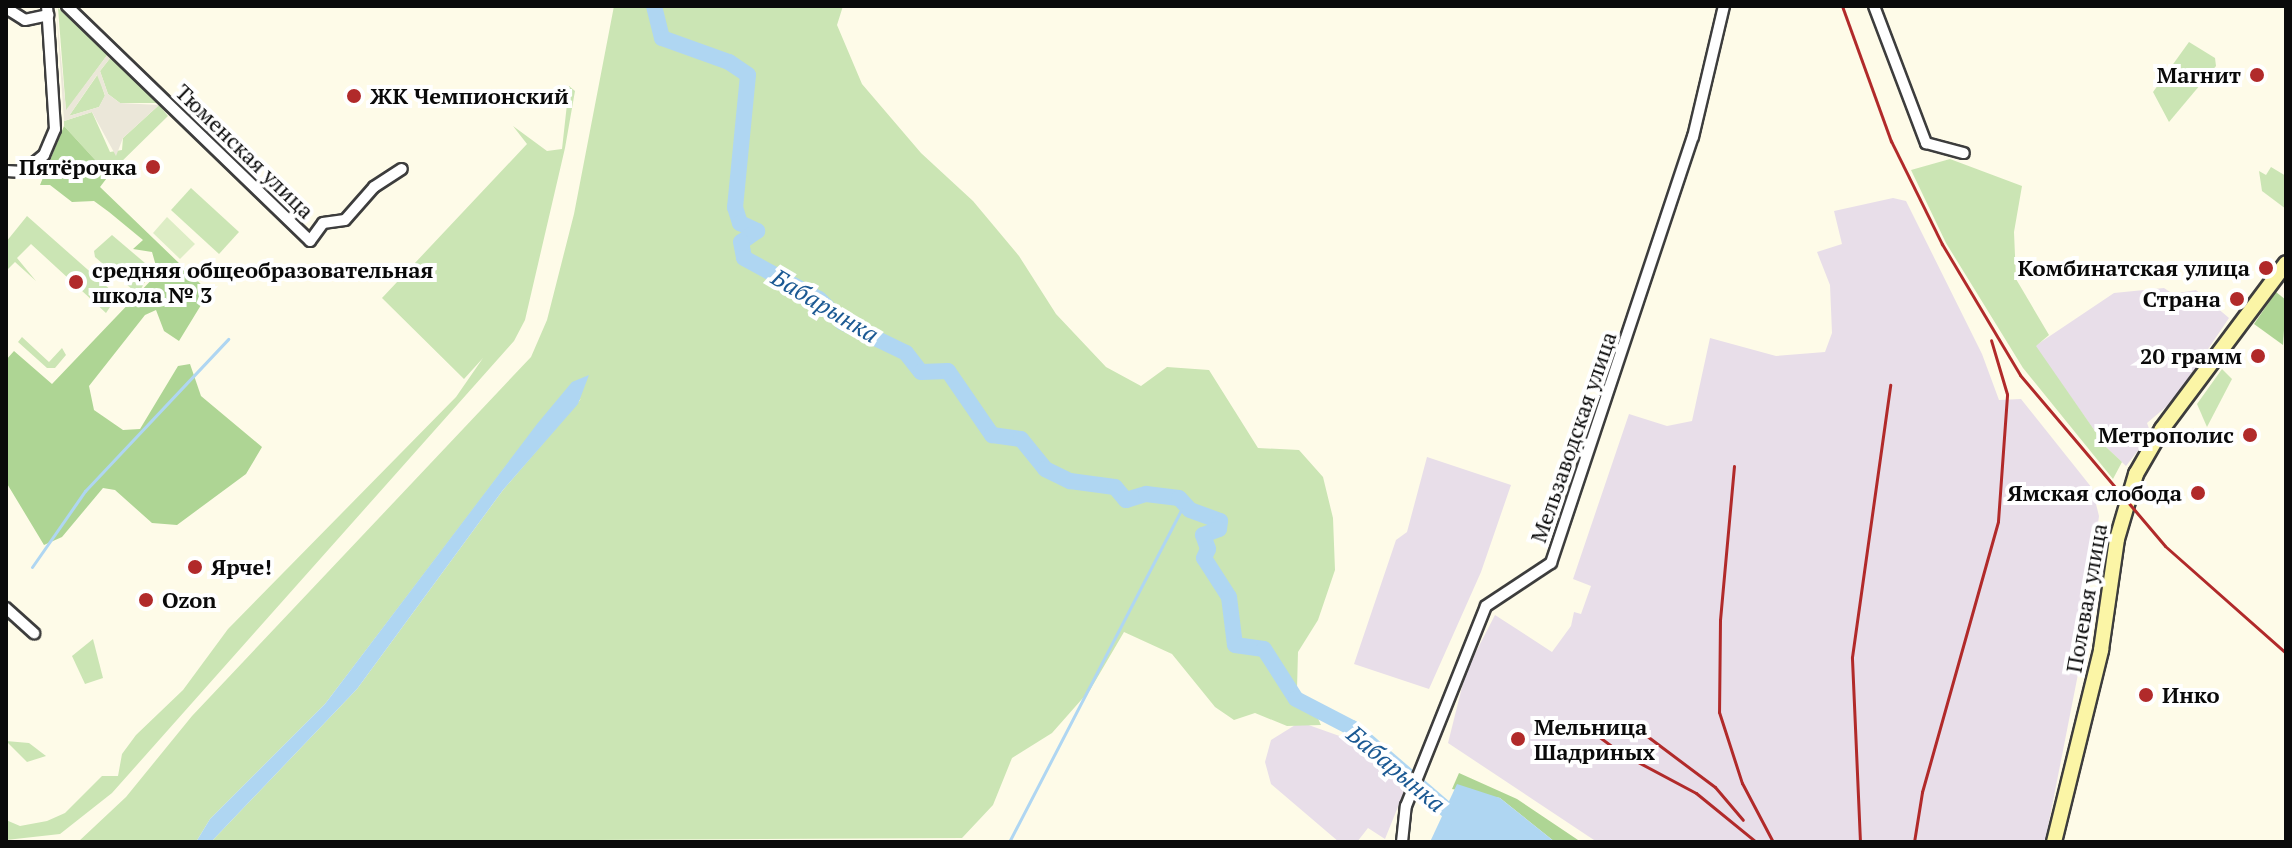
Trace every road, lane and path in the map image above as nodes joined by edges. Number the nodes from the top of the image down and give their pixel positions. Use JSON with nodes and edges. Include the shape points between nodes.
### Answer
{"nodes":[{"id":1,"x":67,"y":6,"type":"edge"},
{"id":2,"x":1724,"y":6,"type":"edge"},
{"id":3,"x":1874,"y":6,"type":"edge"},
{"id":4,"x":6,"y":8,"type":"edge"},
{"id":5,"x":48,"y":10,"type":"edge"},
{"id":6,"x":1964,"y":153,"type":"dead end"},
{"id":7,"x":402,"y":169,"type":"dead end"},
{"id":8,"x":6,"y":171,"type":"edge"},
{"id":9,"x":2286,"y":263,"type":"edge"},
{"id":10,"x":6,"y":608,"type":"edge"},
{"id":11,"x":34,"y":633,"type":"dead end"},
{"id":12,"x":1402,"y":842,"type":"edge"},
{"id":13,"x":2054,"y":842,"type":"edge"}],
"edges":[{"from":1,"to":7,"type":"street","name":"Тюменская улица","via":[[310,241],[323,223],[345,220],[374,187]]},
{"from":2,"to":12,"type":"street","name":"Мельзаводская улица","via":[[1693,137],[1551,563],[1486,606],[1410,796]]},
{"from":3,"to":6,"type":"street","via":[[1926,143]]},
{"from":4,"to":5,"type":"street","via":[[25,20]]},
{"from":5,"to":8,"type":"street","via":[[55,129],[44,155],[23,172]]},
{"from":9,"to":13,"type":"street","name":"Полевая улица","via":[[2162,429],[2136,474],[2117,539],[2101,650]]},
{"from":10,"to":11,"type":"street"}]}
